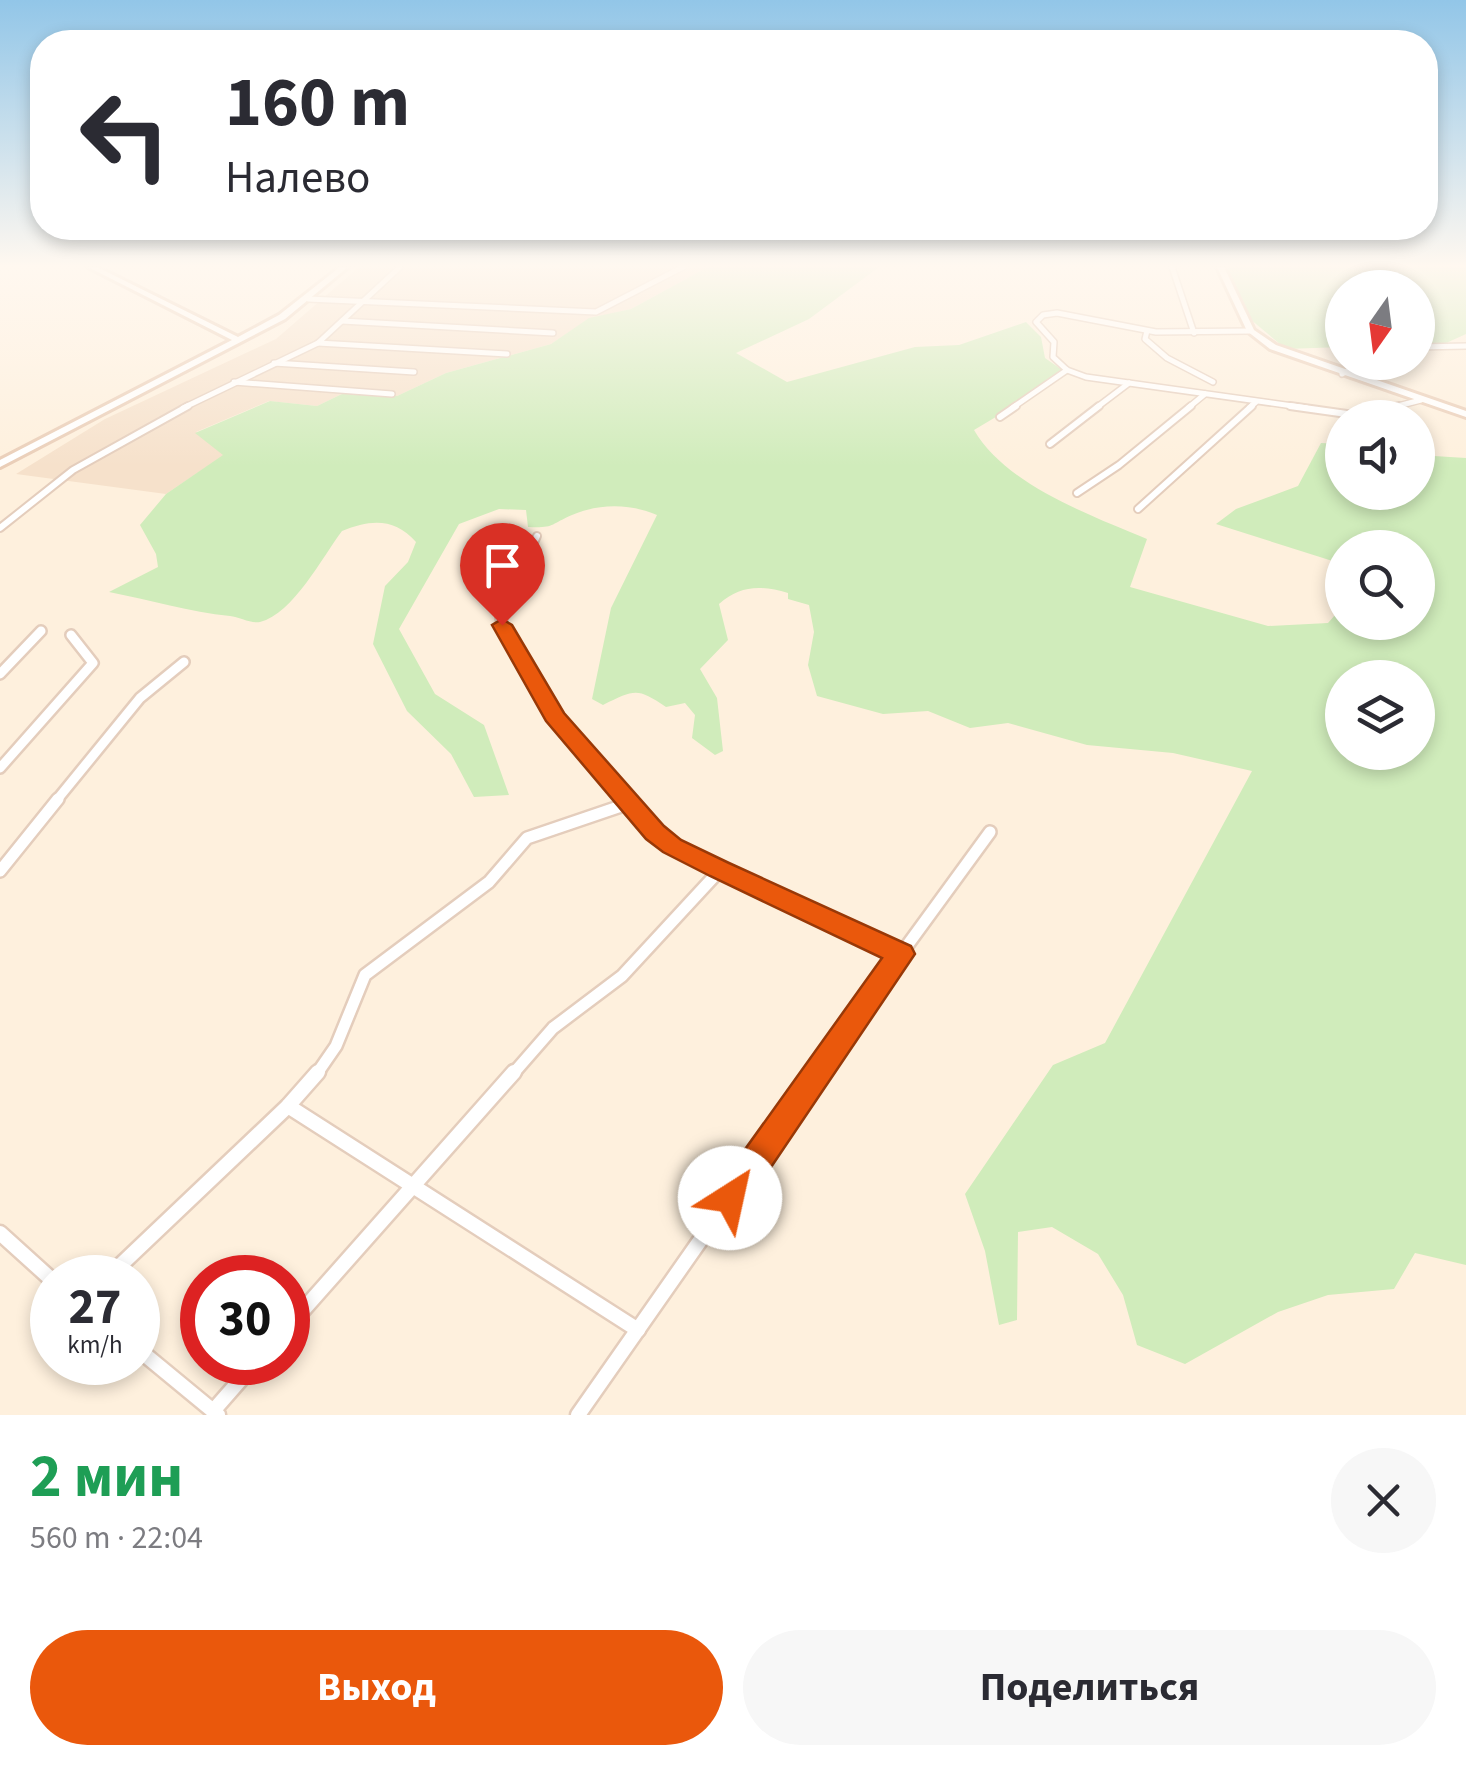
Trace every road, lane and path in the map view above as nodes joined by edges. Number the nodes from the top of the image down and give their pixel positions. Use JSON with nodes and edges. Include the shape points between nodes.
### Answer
{"nodes":[{"id":1,"x":222,"y":333,"type":"edge"},
{"id":2,"x":225,"y":333,"type":"edge"},
{"id":3,"x":252,"y":333,"type":"edge"},
{"id":4,"x":329,"y":333,"type":"edge"},
{"id":5,"x":1046,"y":333,"type":"edge"},
{"id":6,"x":1146,"y":333,"type":"edge"},
{"id":7,"x":1254,"y":333,"type":"edge"},
{"id":8,"x":238,"y":340,"type":"junction"},
{"id":9,"x":318,"y":343,"type":"junction"},
{"id":10,"x":1466,"y":346,"type":"edge"},
{"id":11,"x":1435,"y":347,"type":"edge"},
{"id":12,"x":217,"y":350,"type":"junction"},
{"id":13,"x":507,"y":354,"type":"dead end"},
{"id":14,"x":271,"y":363,"type":"junction"},
{"id":15,"x":1325,"y":368,"type":"edge"},
{"id":16,"x":1067,"y":370,"type":"junction"},
{"id":17,"x":414,"y":372,"type":"dead end"},
{"id":18,"x":1360,"y":380,"type":"edge"},
{"id":19,"x":232,"y":382,"type":"junction"},
{"id":20,"x":1213,"y":382,"type":"dead end"},
{"id":21,"x":1129,"y":384,"type":"junction"},
{"id":22,"x":392,"y":394,"type":"dead end"},
{"id":23,"x":1205,"y":394,"type":"junction"},
{"id":24,"x":1421,"y":400,"type":"edge"},
{"id":25,"x":1256,"y":402,"type":"junction"},
{"id":26,"x":1435,"y":404,"type":"edge"},
{"id":27,"x":1325,"y":408,"type":"edge"},
{"id":28,"x":1304,"y":411,"type":"joint"},
{"id":29,"x":1466,"y":414,"type":"edge"},
{"id":30,"x":1000,"y":417,"type":"dead end"},
{"id":31,"x":1050,"y":444,"type":"dead end"},
{"id":32,"x":0,"y":464,"type":"edge"},
{"id":33,"x":1076,"y":493,"type":"dead end"},
{"id":34,"x":1138,"y":509,"type":"dead end"},
{"id":35,"x":0,"y":528,"type":"edge"},
{"id":36,"x":537,"y":536,"type":"dead end"},
{"id":37,"x":41,"y":631,"type":"dead end"},
{"id":38,"x":71,"y":635,"type":"dead end"},
{"id":39,"x":184,"y":662,"type":"dead end"},
{"id":40,"x":0,"y":674,"type":"edge"},
{"id":41,"x":0,"y":768,"type":"edge"},
{"id":42,"x":630,"y":803,"type":"junction"},
{"id":43,"x":990,"y":832,"type":"dead end"},
{"id":44,"x":720,"y":870,"type":"junction"},
{"id":45,"x":0,"y":871,"type":"edge"},
{"id":46,"x":901,"y":954,"type":"junction"},
{"id":47,"x":288,"y":1106,"type":"junction"},
{"id":48,"x":414,"y":1185,"type":"junction"},
{"id":49,"x":0,"y":1233,"type":"edge"},
{"id":50,"x":131,"y":1255,"type":"edge"},
{"id":51,"x":30,"y":1260,"type":"edge"},
{"id":52,"x":310,"y":1302,"type":"edge"},
{"id":53,"x":638,"y":1330,"type":"junction"},
{"id":54,"x":160,"y":1367,"type":"edge"},
{"id":55,"x":238,"y":1385,"type":"edge"},
{"id":56,"x":216,"y":1413,"type":"edge"},
{"id":57,"x":578,"y":1415,"type":"edge"}],
"edges":[{"from":1,"to":12,"type":"street","via":[[225,340]]},
{"from":2,"to":8,"type":"street"},
{"from":3,"to":8,"type":"street"},
{"from":4,"to":9,"type":"street"},
{"from":5,"to":16,"type":"street","via":[[1054,342],[1052,358]]},
{"from":6,"to":20,"type":"street","via":[[1167,358]]},
{"from":7,"to":15,"type":"street"},
{"from":8,"to":12,"type":"street"},
{"from":9,"to":13,"type":"street"},
{"from":9,"to":14,"type":"street"},
{"from":10,"to":11,"type":"street"},
{"from":12,"to":32,"type":"street"},
{"from":14,"to":17,"type":"street"},
{"from":14,"to":19,"type":"street"},
{"from":16,"to":21,"type":"street"},
{"from":16,"to":30,"type":"street"},
{"from":18,"to":24,"type":"street"},
{"from":19,"to":22,"type":"street"},
{"from":19,"to":35,"type":"street","via":[[72,470]]},
{"from":21,"to":23,"type":"street"},
{"from":21,"to":31,"type":"street"},
{"from":23,"to":25,"type":"street"},
{"from":23,"to":33,"type":"street"},
{"from":25,"to":28,"type":"street"},
{"from":25,"to":34,"type":"street"},
{"from":26,"to":29,"type":"street"},
{"from":27,"to":28,"type":"street"},
{"from":36,"to":42,"type":"street","via":[[502,625],[554,716]]},
{"from":37,"to":40,"type":"street"},
{"from":38,"to":41,"type":"street","via":[[93,663]]},
{"from":39,"to":45,"type":"street","via":[[140,698]]},
{"from":42,"to":44,"type":"street","via":[[672,846]]},
{"from":42,"to":47,"type":"street","via":[[527,838],[489,882],[365,975],[336,1046]]},
{"from":43,"to":46,"type":"street"},
{"from":44,"to":46,"type":"street"},
{"from":44,"to":48,"type":"street","via":[[616,981],[553,1028]]},
{"from":46,"to":53,"type":"street"},
{"from":47,"to":48,"type":"street"},
{"from":47,"to":50,"type":"street"},
{"from":48,"to":52,"type":"street"},
{"from":48,"to":53,"type":"street"},
{"from":49,"to":51,"type":"street"},
{"from":53,"to":57,"type":"street"},
{"from":54,"to":56,"type":"street"},
{"from":55,"to":56,"type":"street"}]}
